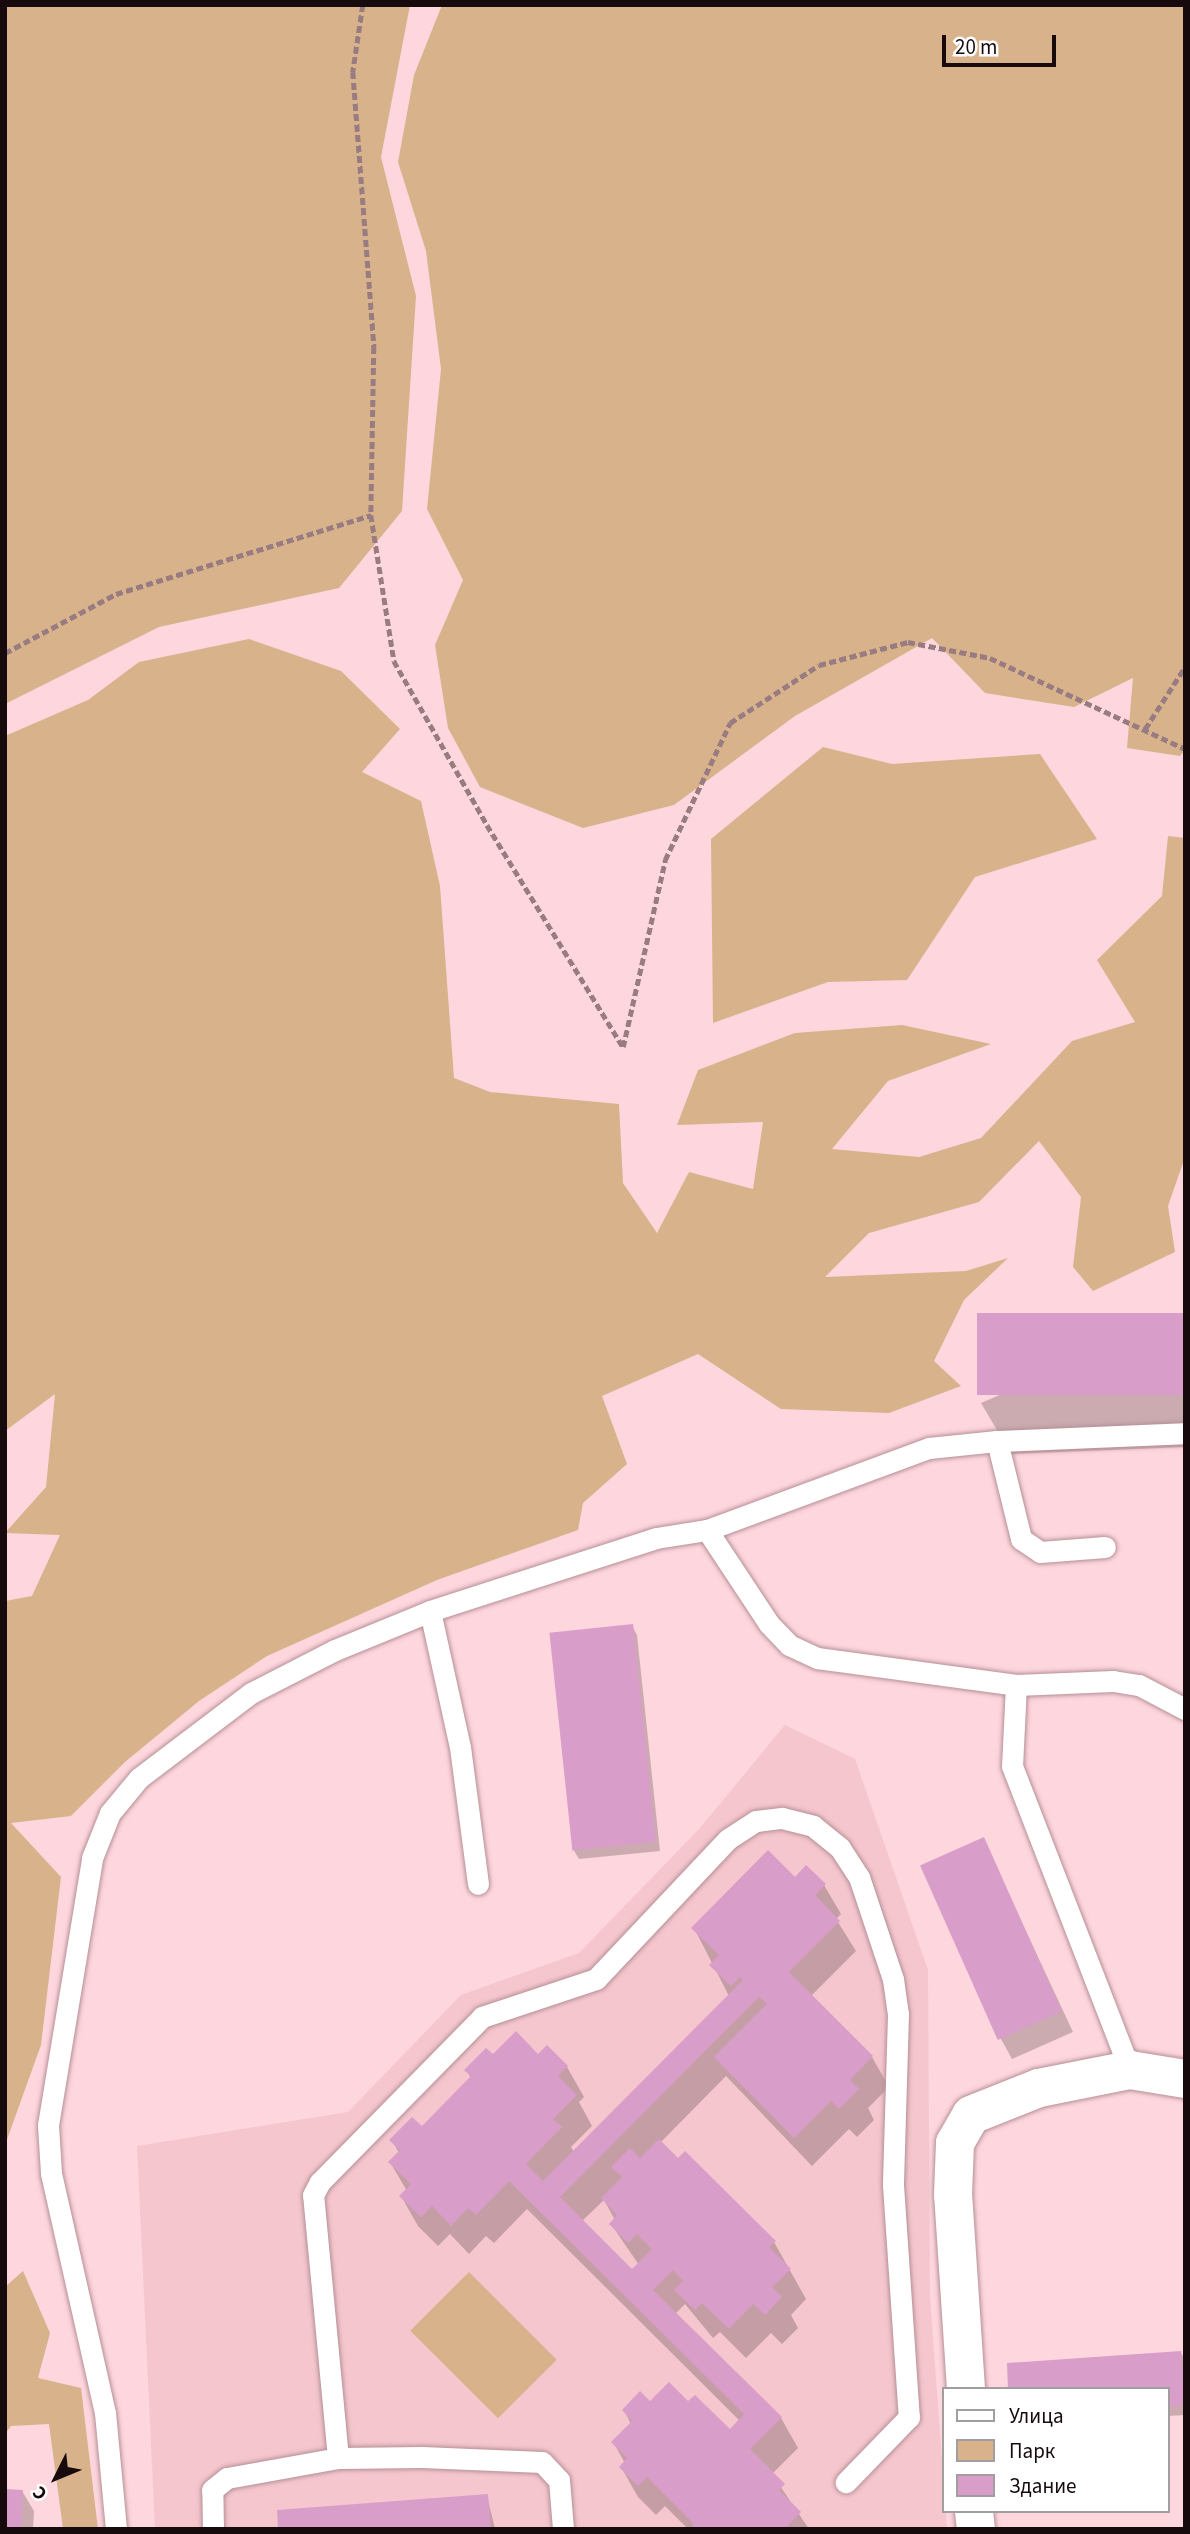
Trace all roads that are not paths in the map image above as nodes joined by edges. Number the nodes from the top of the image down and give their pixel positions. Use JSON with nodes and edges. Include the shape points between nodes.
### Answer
{"nodes":[{"id":1,"x":1185,"y":1433,"type":"edge"},
{"id":2,"x":997,"y":1441,"type":"junction"},
{"id":3,"x":707,"y":1530,"type":"junction"},
{"id":4,"x":1105,"y":1547,"type":"dead end"},
{"id":5,"x":430,"y":1611,"type":"junction"},
{"id":6,"x":1016,"y":1685,"type":"junction"},
{"id":7,"x":1185,"y":1709,"type":"edge"},
{"id":8,"x":478,"y":1885,"type":"dead end"},
{"id":9,"x":1130,"y":2070,"type":"junction"},
{"id":10,"x":1185,"y":2079,"type":"edge"},
{"id":11,"x":966,"y":2387,"type":"edge"},
{"id":12,"x":338,"y":2458,"type":"junction"},
{"id":13,"x":846,"y":2483,"type":"dead end"},
{"id":14,"x":116,"y":2529,"type":"edge"},
{"id":15,"x":213,"y":2529,"type":"edge"},
{"id":16,"x":563,"y":2529,"type":"edge"}],
"edges":[{"from":1,"to":2,"type":"lane"},
{"from":2,"to":3,"type":"lane","via":[[929,1448]]},
{"from":2,"to":4,"type":"lane","via":[[1021,1539],[1040,1552]]},
{"from":3,"to":5,"type":"lane","via":[[656,1538]]},
{"from":3,"to":6,"type":"lane","via":[[769,1624],[789,1645],[817,1658]]},
{"from":5,"to":8,"type":"lane","via":[[460,1747]]},
{"from":5,"to":14,"type":"lane","via":[[335,1650],[251,1693],[188,1739],[139,1778],[110,1813],[92,1858],[48,2124],[51,2173],[105,2413]]},
{"from":6,"to":7,"type":"lane","via":[[1113,1681],[1139,1685]]},
{"from":6,"to":9,"type":"lane","via":[[1012,1766]]},
{"from":9,"to":10,"type":"street"},
{"from":9,"to":11,"type":"street","via":[[1039,2088],[971,2115],[955,2143],[953,2195]]},
{"from":12,"to":13,"type":"lane","via":[[313,2195],[320,2182],[482,2017],[596,1979],[728,1839],[755,1821],[782,1818],[813,1826],[841,1848],[859,1877],[893,1979],[898,2014],[893,2185],[909,2417]]},
{"from":12,"to":15,"type":"lane","via":[[227,2478],[212,2490]]},
{"from":12,"to":16,"type":"lane","via":[[542,2462],[559,2480]]}]}
